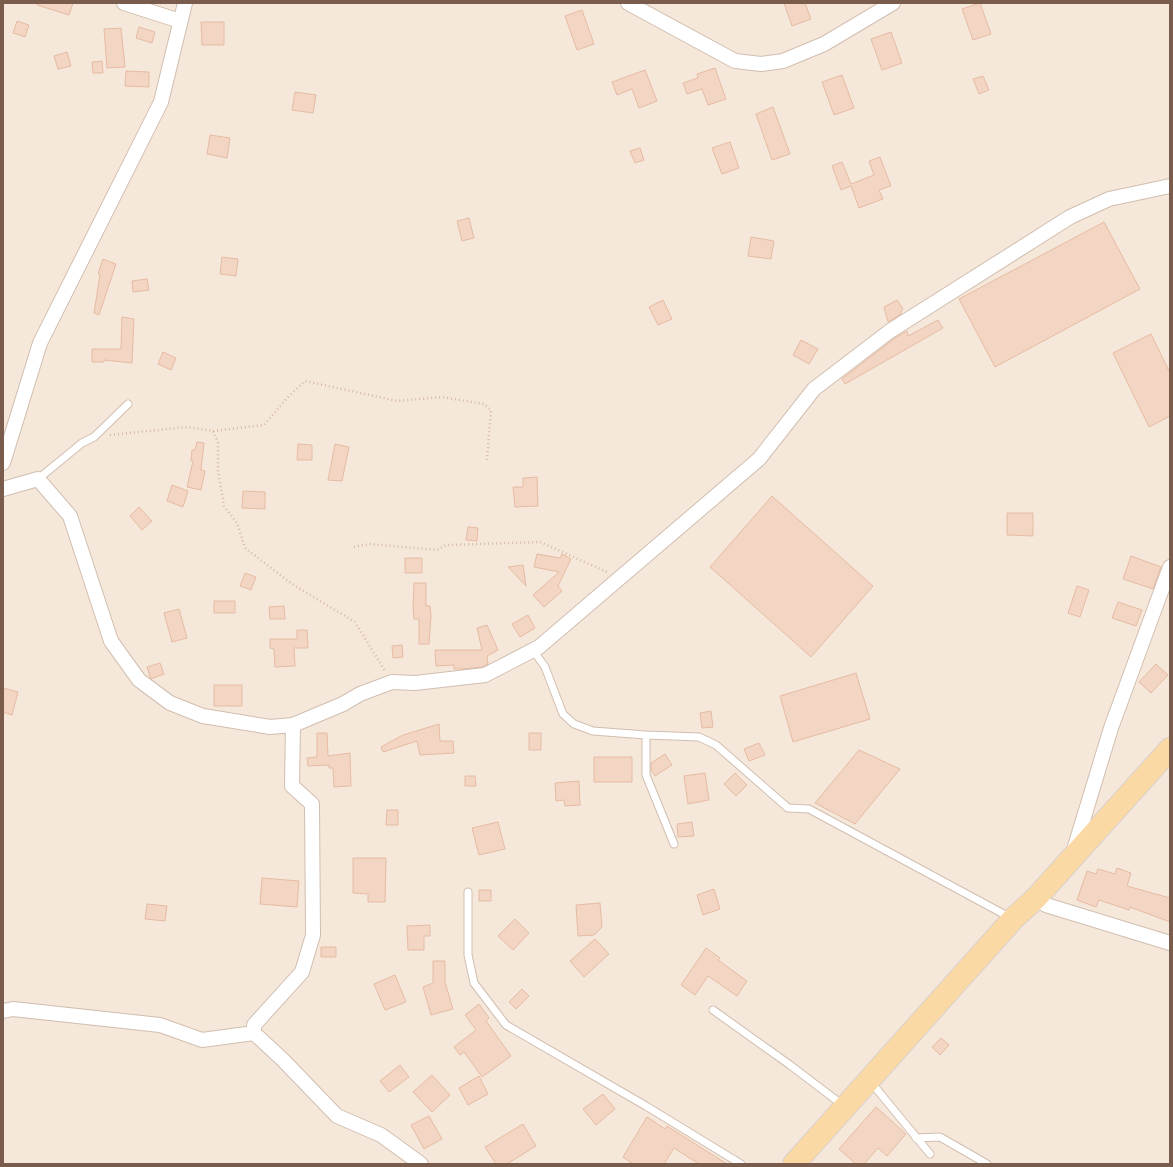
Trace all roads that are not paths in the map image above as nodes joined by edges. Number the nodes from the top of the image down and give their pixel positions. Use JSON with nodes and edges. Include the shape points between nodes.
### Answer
{"nodes":[{"id":1,"x":124,"y":3,"type":"edge"},
{"id":2,"x":185,"y":3,"type":"edge"},
{"id":3,"x":628,"y":3,"type":"edge"},
{"id":4,"x":892,"y":3,"type":"edge"},
{"id":5,"x":180,"y":21,"type":"junction"},
{"id":6,"x":1170,"y":186,"type":"edge"},
{"id":7,"x":128,"y":404,"type":"dead end"},
{"id":8,"x":8,"y":425,"type":"edge"},
{"id":9,"x":3,"y":463,"type":"edge"},
{"id":10,"x":38,"y":479,"type":"junction"},
{"id":11,"x":3,"y":489,"type":"edge"},
{"id":12,"x":1170,"y":567,"type":"edge"},
{"id":13,"x":533,"y":650,"type":"junction"},
{"id":14,"x":293,"y":725,"type":"junction"},
{"id":15,"x":646,"y":735,"type":"junction"},
{"id":16,"x":1170,"y":749,"type":"edge"},
{"id":17,"x":674,"y":844,"type":"dead end"},
{"id":18,"x":1072,"y":856,"type":"junction"},
{"id":19,"x":468,"y":892,"type":"dead end"},
{"id":20,"x":1036,"y":898,"type":"junction"},
{"id":21,"x":1013,"y":919,"type":"junction"},
{"id":22,"x":1170,"y":943,"type":"edge"},
{"id":23,"x":713,"y":1010,"type":"dead end"},
{"id":24,"x":3,"y":1011,"type":"edge"},
{"id":25,"x":254,"y":1033,"type":"junction"},
{"id":26,"x":870,"y":1081,"type":"junction"},
{"id":27,"x":846,"y":1107,"type":"junction"},
{"id":28,"x":916,"y":1138,"type":"junction"},
{"id":29,"x":930,"y":1154,"type":"dead end"},
{"id":30,"x":421,"y":1164,"type":"edge"},
{"id":31,"x":741,"y":1164,"type":"edge"},
{"id":32,"x":794,"y":1164,"type":"edge"},
{"id":33,"x":987,"y":1164,"type":"edge"}],
"edges":[{"from":1,"to":5,"type":"street"},
{"from":2,"to":5,"type":"street"},
{"from":3,"to":4,"type":"street","via":[[735,61],[761,64],[783,61],[824,44]]},
{"from":5,"to":8,"type":"street","via":[[161,102],[40,342]]},
{"from":6,"to":13,"type":"street","via":[[1109,199],[1070,217],[890,331],[814,389],[759,459]]},
{"from":7,"to":10,"type":"lane","via":[[94,437],[82,443]]},
{"from":8,"to":9,"type":"street"},
{"from":10,"to":11,"type":"street"},
{"from":10,"to":14,"type":"street","via":[[70,516],[111,642],[139,680],[170,703],[203,716],[270,727]]},
{"from":12,"to":18,"type":"street","via":[[1110,728]]},
{"from":13,"to":14,"type":"street","via":[[485,675],[415,683],[392,682]]},
{"from":13,"to":15,"type":"lane","via":[[545,667],[563,714],[574,724],[593,731]]},
{"from":14,"to":25,"type":"street","via":[[292,786],[312,804],[313,935],[302,972],[254,1025]]},
{"from":15,"to":17,"type":"lane","via":[[646,775]]},
{"from":15,"to":21,"type":"lane","via":[[699,737],[716,745],[788,808],[809,809]]},
{"from":16,"to":18,"type":"main road"},
{"from":18,"to":20,"type":"main road"},
{"from":19,"to":31,"type":"lane","via":[[468,955],[474,983],[506,1025]]},
{"from":20,"to":21,"type":"main road"},
{"from":20,"to":22,"type":"street","via":[[1046,905]]},
{"from":21,"to":26,"type":"main road"},
{"from":23,"to":27,"type":"lane"},
{"from":24,"to":25,"type":"street","via":[[13,1009],[160,1025],[202,1040]]},
{"from":25,"to":30,"type":"street","via":[[337,1116],[381,1135]]},
{"from":26,"to":27,"type":"main road"},
{"from":26,"to":28,"type":"lane"},
{"from":27,"to":32,"type":"main road"},
{"from":28,"to":29,"type":"lane"},
{"from":28,"to":33,"type":"lane","via":[[940,1137]]}]}
